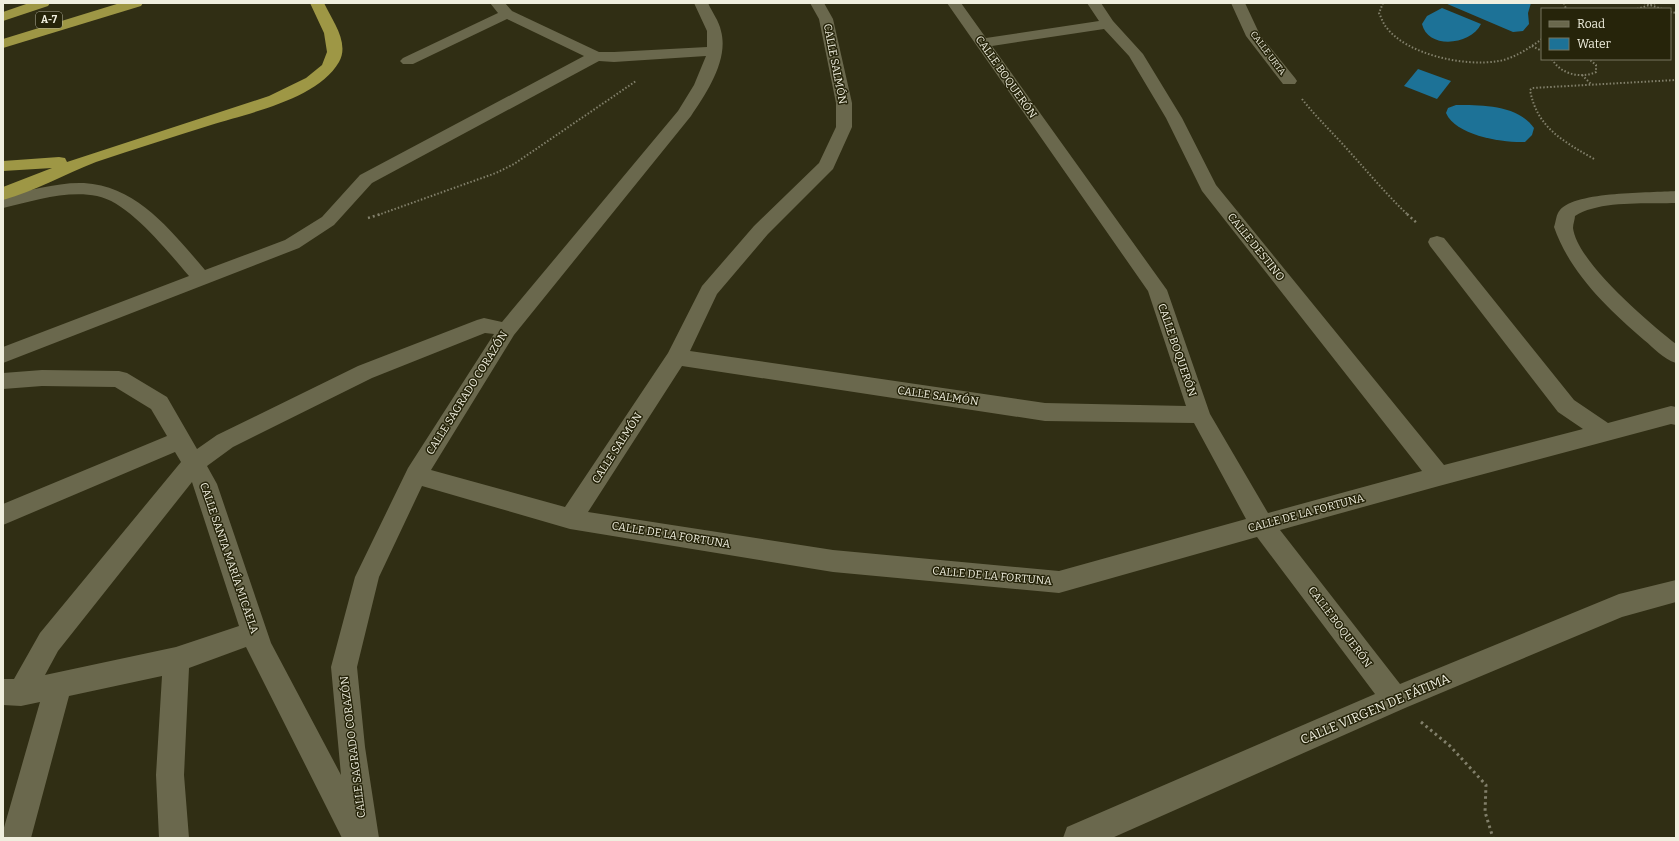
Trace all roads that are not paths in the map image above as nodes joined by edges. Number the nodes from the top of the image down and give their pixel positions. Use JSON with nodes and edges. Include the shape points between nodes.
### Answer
{"nodes":[{"id":1,"x":18,"y":3,"type":"edge"},
{"id":2,"x":43,"y":3,"type":"edge"},
{"id":3,"x":96,"y":3,"type":"edge"},
{"id":4,"x":136,"y":3,"type":"edge"},
{"id":5,"x":316,"y":3,"type":"edge"},
{"id":6,"x":701,"y":3,"type":"edge"},
{"id":7,"x":817,"y":3,"type":"edge"},
{"id":8,"x":954,"y":3,"type":"edge"},
{"id":9,"x":1094,"y":3,"type":"edge"},
{"id":10,"x":1238,"y":3,"type":"edge"},
{"id":11,"x":302,"y":6,"type":"dead end"},
{"id":12,"x":3,"y":9,"type":"edge"},
{"id":13,"x":502,"y":9,"type":"edge"},
{"id":14,"x":3,"y":17,"type":"edge"},
{"id":15,"x":1108,"y":24,"type":"junction"},
{"id":16,"x":3,"y":37,"type":"edge"},
{"id":17,"x":333,"y":39,"type":"junction"},
{"id":18,"x":982,"y":43,"type":"junction"},
{"id":19,"x":3,"y":44,"type":"edge"},
{"id":20,"x":714,"y":51,"type":"junction"},
{"id":21,"x":596,"y":56,"type":"junction"},
{"id":22,"x":408,"y":61,"type":"dead end"},
{"id":23,"x":1289,"y":81,"type":"road end"},
{"id":24,"x":136,"y":143,"type":"junction"},
{"id":25,"x":3,"y":166,"type":"edge"},
{"id":26,"x":3,"y":194,"type":"edge"},
{"id":27,"x":1676,"y":197,"type":"edge"},
{"id":28,"x":3,"y":202,"type":"edge"},
{"id":29,"x":1437,"y":242,"type":"road end"},
{"id":30,"x":202,"y":279,"type":"junction"},
{"id":31,"x":507,"y":330,"type":"junction"},
{"id":32,"x":3,"y":355,"type":"edge"},
{"id":33,"x":1676,"y":355,"type":"edge"},
{"id":34,"x":677,"y":357,"type":"junction"},
{"id":35,"x":3,"y":381,"type":"edge"},
{"id":36,"x":1200,"y":416,"type":"junction"},
{"id":37,"x":1676,"y":416,"type":"edge"},
{"id":38,"x":1604,"y":432,"type":"junction"},
{"id":39,"x":181,"y":440,"type":"junction"},
{"id":40,"x":193,"y":463,"type":"junction"},
{"id":41,"x":416,"y":475,"type":"junction"},
{"id":42,"x":1439,"y":476,"type":"junction"},
{"id":43,"x":3,"y":515,"type":"edge"},
{"id":44,"x":570,"y":519,"type":"junction"},
{"id":45,"x":1262,"y":525,"type":"junction"},
{"id":46,"x":1676,"y":591,"type":"edge"},
{"id":47,"x":255,"y":632,"type":"junction"},
{"id":48,"x":176,"y":660,"type":"junction"},
{"id":49,"x":58,"y":685,"type":"junction"},
{"id":50,"x":12,"y":692,"type":"edge"},
{"id":51,"x":1395,"y":699,"type":"junction"},
{"id":52,"x":16,"y":838,"type":"edge"},
{"id":53,"x":174,"y":838,"type":"edge"},
{"id":54,"x":358,"y":838,"type":"edge"},
{"id":55,"x":364,"y":838,"type":"edge"},
{"id":56,"x":1078,"y":838,"type":"edge"}],
"edges":[{"from":1,"to":12,"type":"highway"},
{"from":2,"to":14,"type":"highway","number":"A-7"},
{"from":3,"to":16,"type":"highway","number":"A-7"},
{"from":4,"to":19,"type":"highway"},
{"from":5,"to":17,"type":"highway"},
{"from":6,"to":20,"type":"street","name":"CALLE SAGRADO CORAZÓN","via":[[715,32]]},
{"from":7,"to":34,"type":"street","name":"CALLE SALMÓN","via":[[826,19],[844,103],[844,127],[827,165],[761,230],[709,291]]},
{"from":8,"to":18,"type":"street","name":"CALLE BOQUERÓN"},
{"from":9,"to":15,"type":"street","name":"CALLE DESTINO"},
{"from":10,"to":23,"type":"street","name":"CALLE URTA","via":[[1253,36]]},
{"from":11,"to":17,"type":"highway"},
{"from":13,"to":21,"type":"street"},
{"from":13,"to":22,"type":"street"},
{"from":15,"to":18,"type":"street"},
{"from":15,"to":42,"type":"street","name":"CALLE DESTINO","via":[[1135,54],[1174,118],[1208,187]]},
{"from":17,"to":24,"type":"highway","via":[[336,51],[331,64],[322,74],[305,85],[275,99]]},
{"from":18,"to":36,"type":"street","name":"CALLE BOQUERÓN","via":[[1157,290]]},
{"from":20,"to":21,"type":"street"},
{"from":20,"to":31,"type":"street","name":"CALLE SAGRADO CORAZÓN","via":[[707,76],[685,113]]},
{"from":21,"to":30,"type":"street","via":[[366,179],[328,221],[292,244]]},
{"from":24,"to":25,"type":"highway","via":[[56,162]]},
{"from":24,"to":26,"type":"highway","via":[[63,168]]},
{"from":27,"to":33,"type":"street","via":[[1594,202],[1577,206],[1567,214],[1562,225],[1565,238],[1602,288],[1630,318]]},
{"from":28,"to":30,"type":"street","via":[[82,189],[107,193],[125,202],[163,234]]},
{"from":29,"to":38,"type":"street","via":[[1566,406]]},
{"from":30,"to":32,"type":"street"},
{"from":31,"to":40,"type":"street","via":[[484,325],[365,372],[225,441]]},
{"from":31,"to":41,"type":"street","name":"CALLE SAGRADO CORAZÓN"},
{"from":34,"to":36,"type":"street","name":"CALLE SALMÓN","via":[[1044,412]]},
{"from":34,"to":44,"type":"street","name":"CALLE SALMÓN"},
{"from":35,"to":39,"type":"street","name":"CALLE SANTA MARÍA MICAELA","via":[[42,378],[119,379],[159,403]]},
{"from":36,"to":45,"type":"street","name":"CALLE BOQUERÓN"},
{"from":37,"to":38,"type":"street","name":"CALLE DE LA FORTUNA","via":[[1671,415]]},
{"from":38,"to":42,"type":"street","name":"CALLE DE LA FORTUNA"},
{"from":39,"to":40,"type":"street","name":"CALLE SANTA MARÍA MICAELA"},
{"from":39,"to":43,"type":"street"},
{"from":40,"to":47,"type":"street","name":"CALLE SANTA MARÍA MICAELA","via":[[205,484]]},
{"from":40,"to":50,"type":"street"},
{"from":41,"to":44,"type":"street","name":"CALLE DE LA FORTUNA"},
{"from":41,"to":55,"type":"street","name":"CALLE SAGRADO CORAZÓN","via":[[367,577],[344,667],[351,747]]},
{"from":42,"to":45,"type":"street","name":"CALLE DE LA FORTUNA"},
{"from":44,"to":45,"type":"street","name":"CALLE DE LA FORTUNA","via":[[833,562],[1059,582]]},
{"from":45,"to":51,"type":"street","name":"CALLE BOQUERÓN"},
{"from":46,"to":51,"type":"street","name":"CALLE VIRGEN DE FÁTIMA","via":[[1619,606]]},
{"from":47,"to":48,"type":"street"},
{"from":47,"to":54,"type":"street","name":"CALLE SANTA MARÍA MICAELA","via":[[259,647]]},
{"from":48,"to":49,"type":"street"},
{"from":48,"to":53,"type":"street","via":[[170,775]]},
{"from":49,"to":50,"type":"street"},
{"from":49,"to":52,"type":"street"},
{"from":51,"to":56,"type":"street","name":"CALLE VIRGEN DE FÁTIMA"}]}
